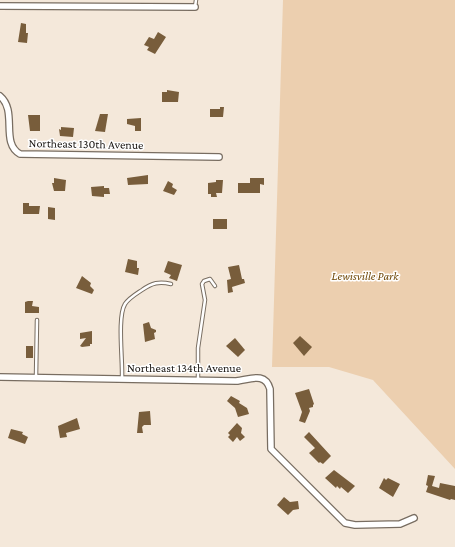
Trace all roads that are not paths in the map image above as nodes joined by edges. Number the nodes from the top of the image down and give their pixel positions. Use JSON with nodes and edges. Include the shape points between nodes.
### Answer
{"nodes":[{"id":1,"x":196,"y":0,"type":"edge"},
{"id":2,"x":0,"y":6,"type":"edge"},
{"id":3,"x":195,"y":7,"type":"joint"},
{"id":4,"x":0,"y":96,"type":"edge"},
{"id":5,"x":219,"y":157,"type":"dead end"},
{"id":6,"x":171,"y":284,"type":"dead end"},
{"id":7,"x":215,"y":286,"type":"dead end"},
{"id":8,"x":37,"y":320,"type":"dead end"},
{"id":9,"x":0,"y":377,"type":"edge"},
{"id":10,"x":36,"y":378,"type":"junction"},
{"id":11,"x":122,"y":379,"type":"junction"},
{"id":12,"x":198,"y":381,"type":"junction"},
{"id":13,"x":414,"y":518,"type":"dead end"}],
"edges":[{"from":1,"to":3,"type":"lane"},
{"from":2,"to":3,"type":"street"},
{"from":4,"to":5,"type":"street","name":"Northeast 130th Avenue","via":[[7,107],[8,142],[12,149],[20,154]]},
{"from":6,"to":11,"type":"lane","via":[[152,283],[126,303],[122,310]]},
{"from":7,"to":12,"type":"lane","via":[[210,280],[202,284],[205,300],[198,348]]},
{"from":8,"to":10,"type":"lane"},
{"from":9,"to":10,"type":"street","name":"Northeast 134th Avenue"},
{"from":10,"to":11,"type":"street","name":"Northeast 134th Avenue"},
{"from":11,"to":12,"type":"street","name":"Northeast 134th Avenue"},
{"from":12,"to":13,"type":"street","name":"Northeast 134th Avenue","via":[[241,381],[255,377],[267,382],[270,389],[271,449],[346,523],[400,524]]}]}
